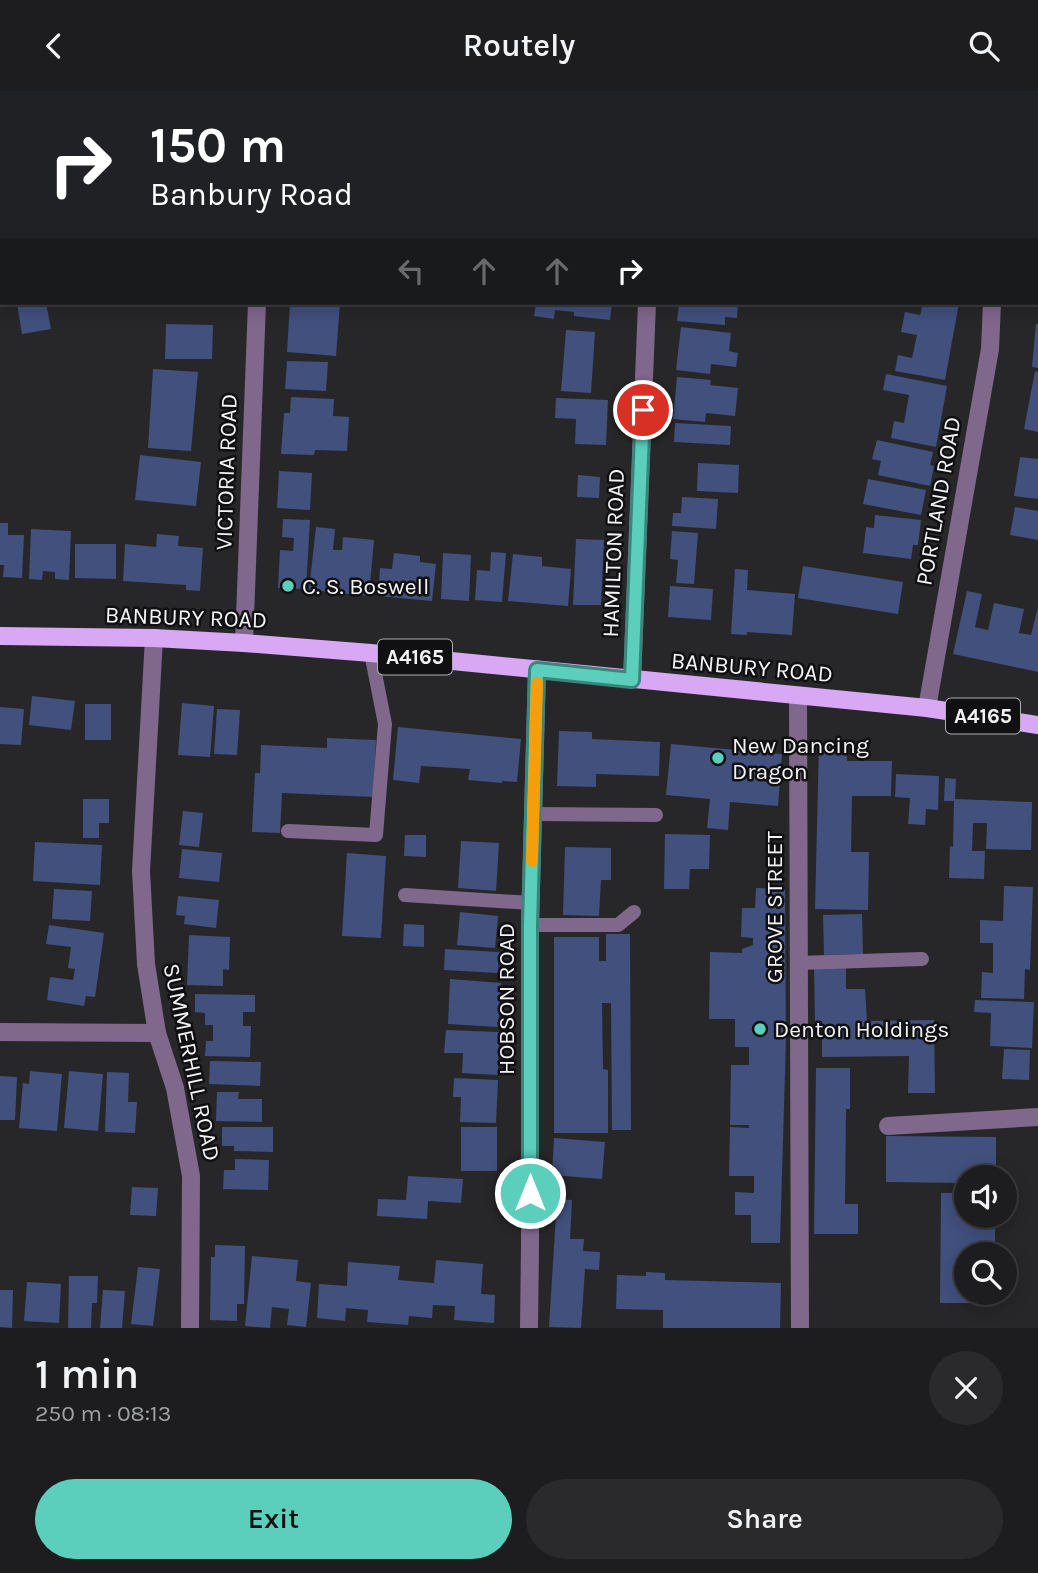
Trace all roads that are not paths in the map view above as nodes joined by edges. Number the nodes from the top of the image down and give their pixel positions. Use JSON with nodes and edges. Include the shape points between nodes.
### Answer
{"nodes":[{"id":1,"x":257,"y":305,"type":"edge"},
{"id":2,"x":647,"y":305,"type":"edge"},
{"id":3,"x":992,"y":305,"type":"edge"},
{"id":4,"x":0,"y":636,"type":"edge"},
{"id":5,"x":154,"y":638,"type":"junction"},
{"id":6,"x":244,"y":643,"type":"junction"},
{"id":7,"x":371,"y":653,"type":"junction"},
{"id":8,"x":537,"y":670,"type":"junction"},
{"id":9,"x":632,"y":680,"type":"junction"},
{"id":10,"x":799,"y":695,"type":"junction"},
{"id":11,"x":927,"y":708,"type":"junction"},
{"id":12,"x":1038,"y":725,"type":"edge"},
{"id":13,"x":533,"y":814,"type":"junction"},
{"id":14,"x":656,"y":815,"type":"dead end"},
{"id":15,"x":288,"y":831,"type":"dead end"},
{"id":16,"x":405,"y":895,"type":"dead end"},
{"id":17,"x":531,"y":902,"type":"junction"},
{"id":18,"x":634,"y":912,"type":"dead end"},
{"id":19,"x":530,"y":925,"type":"junction"},
{"id":20,"x":922,"y":960,"type":"dead end"},
{"id":21,"x":799,"y":963,"type":"junction"},
{"id":22,"x":0,"y":1032,"type":"edge"},
{"id":23,"x":157,"y":1033,"type":"junction"},
{"id":24,"x":1038,"y":1117,"type":"edge"},
{"id":25,"x":888,"y":1126,"type":"dead end"},
{"id":26,"x":190,"y":1328,"type":"edge"},
{"id":27,"x":528,"y":1328,"type":"edge"},
{"id":28,"x":800,"y":1328,"type":"edge"}],
"edges":[{"from":1,"to":6,"type":"street","name":"VICTORIA ROAD"},
{"from":2,"to":9,"type":"street","name":"HAMILTON ROAD"},
{"from":3,"to":11,"type":"street","name":"PORTLAND ROAD","via":[[990,349]]},
{"from":4,"to":5,"type":"main road","name":"BANBURY ROAD","number":"A4165"},
{"from":5,"to":6,"type":"main road","name":"BANBURY ROAD","number":"A4165"},
{"from":5,"to":23,"type":"street","name":"SUMMERHILL ROAD","via":[[141,871],[146,964]]},
{"from":6,"to":7,"type":"main road","name":"BANBURY ROAD","number":"A4165"},
{"from":7,"to":8,"type":"main road","name":"BANBURY ROAD","number":"A4165"},
{"from":7,"to":15,"type":"lane","via":[[385,724],[376,835]]},
{"from":8,"to":9,"type":"main road","name":"BANBURY ROAD","number":"A4165"},
{"from":8,"to":13,"type":"street","name":"HOBSON ROAD"},
{"from":9,"to":10,"type":"main road","name":"BANBURY ROAD","number":"A4165"},
{"from":10,"to":11,"type":"main road","name":"BANBURY ROAD","number":"A4165"},
{"from":10,"to":21,"type":"street","name":"GROVE STREET"},
{"from":11,"to":12,"type":"main road","name":"BANBURY ROAD","number":"A4165"},
{"from":13,"to":14,"type":"lane"},
{"from":13,"to":17,"type":"street","name":"HOBSON ROAD"},
{"from":16,"to":17,"type":"lane"},
{"from":17,"to":19,"type":"street","name":"HOBSON ROAD"},
{"from":18,"to":19,"type":"lane","via":[[618,925]]},
{"from":19,"to":27,"type":"street","name":"HOBSON ROAD"},
{"from":20,"to":21,"type":"lane"},
{"from":21,"to":28,"type":"street","name":"GROVE STREET"},
{"from":22,"to":23,"type":"street"},
{"from":23,"to":26,"type":"street","name":"SUMMERHILL ROAD","via":[[175,1088],[191,1176]]},
{"from":24,"to":25,"type":"street"}]}
